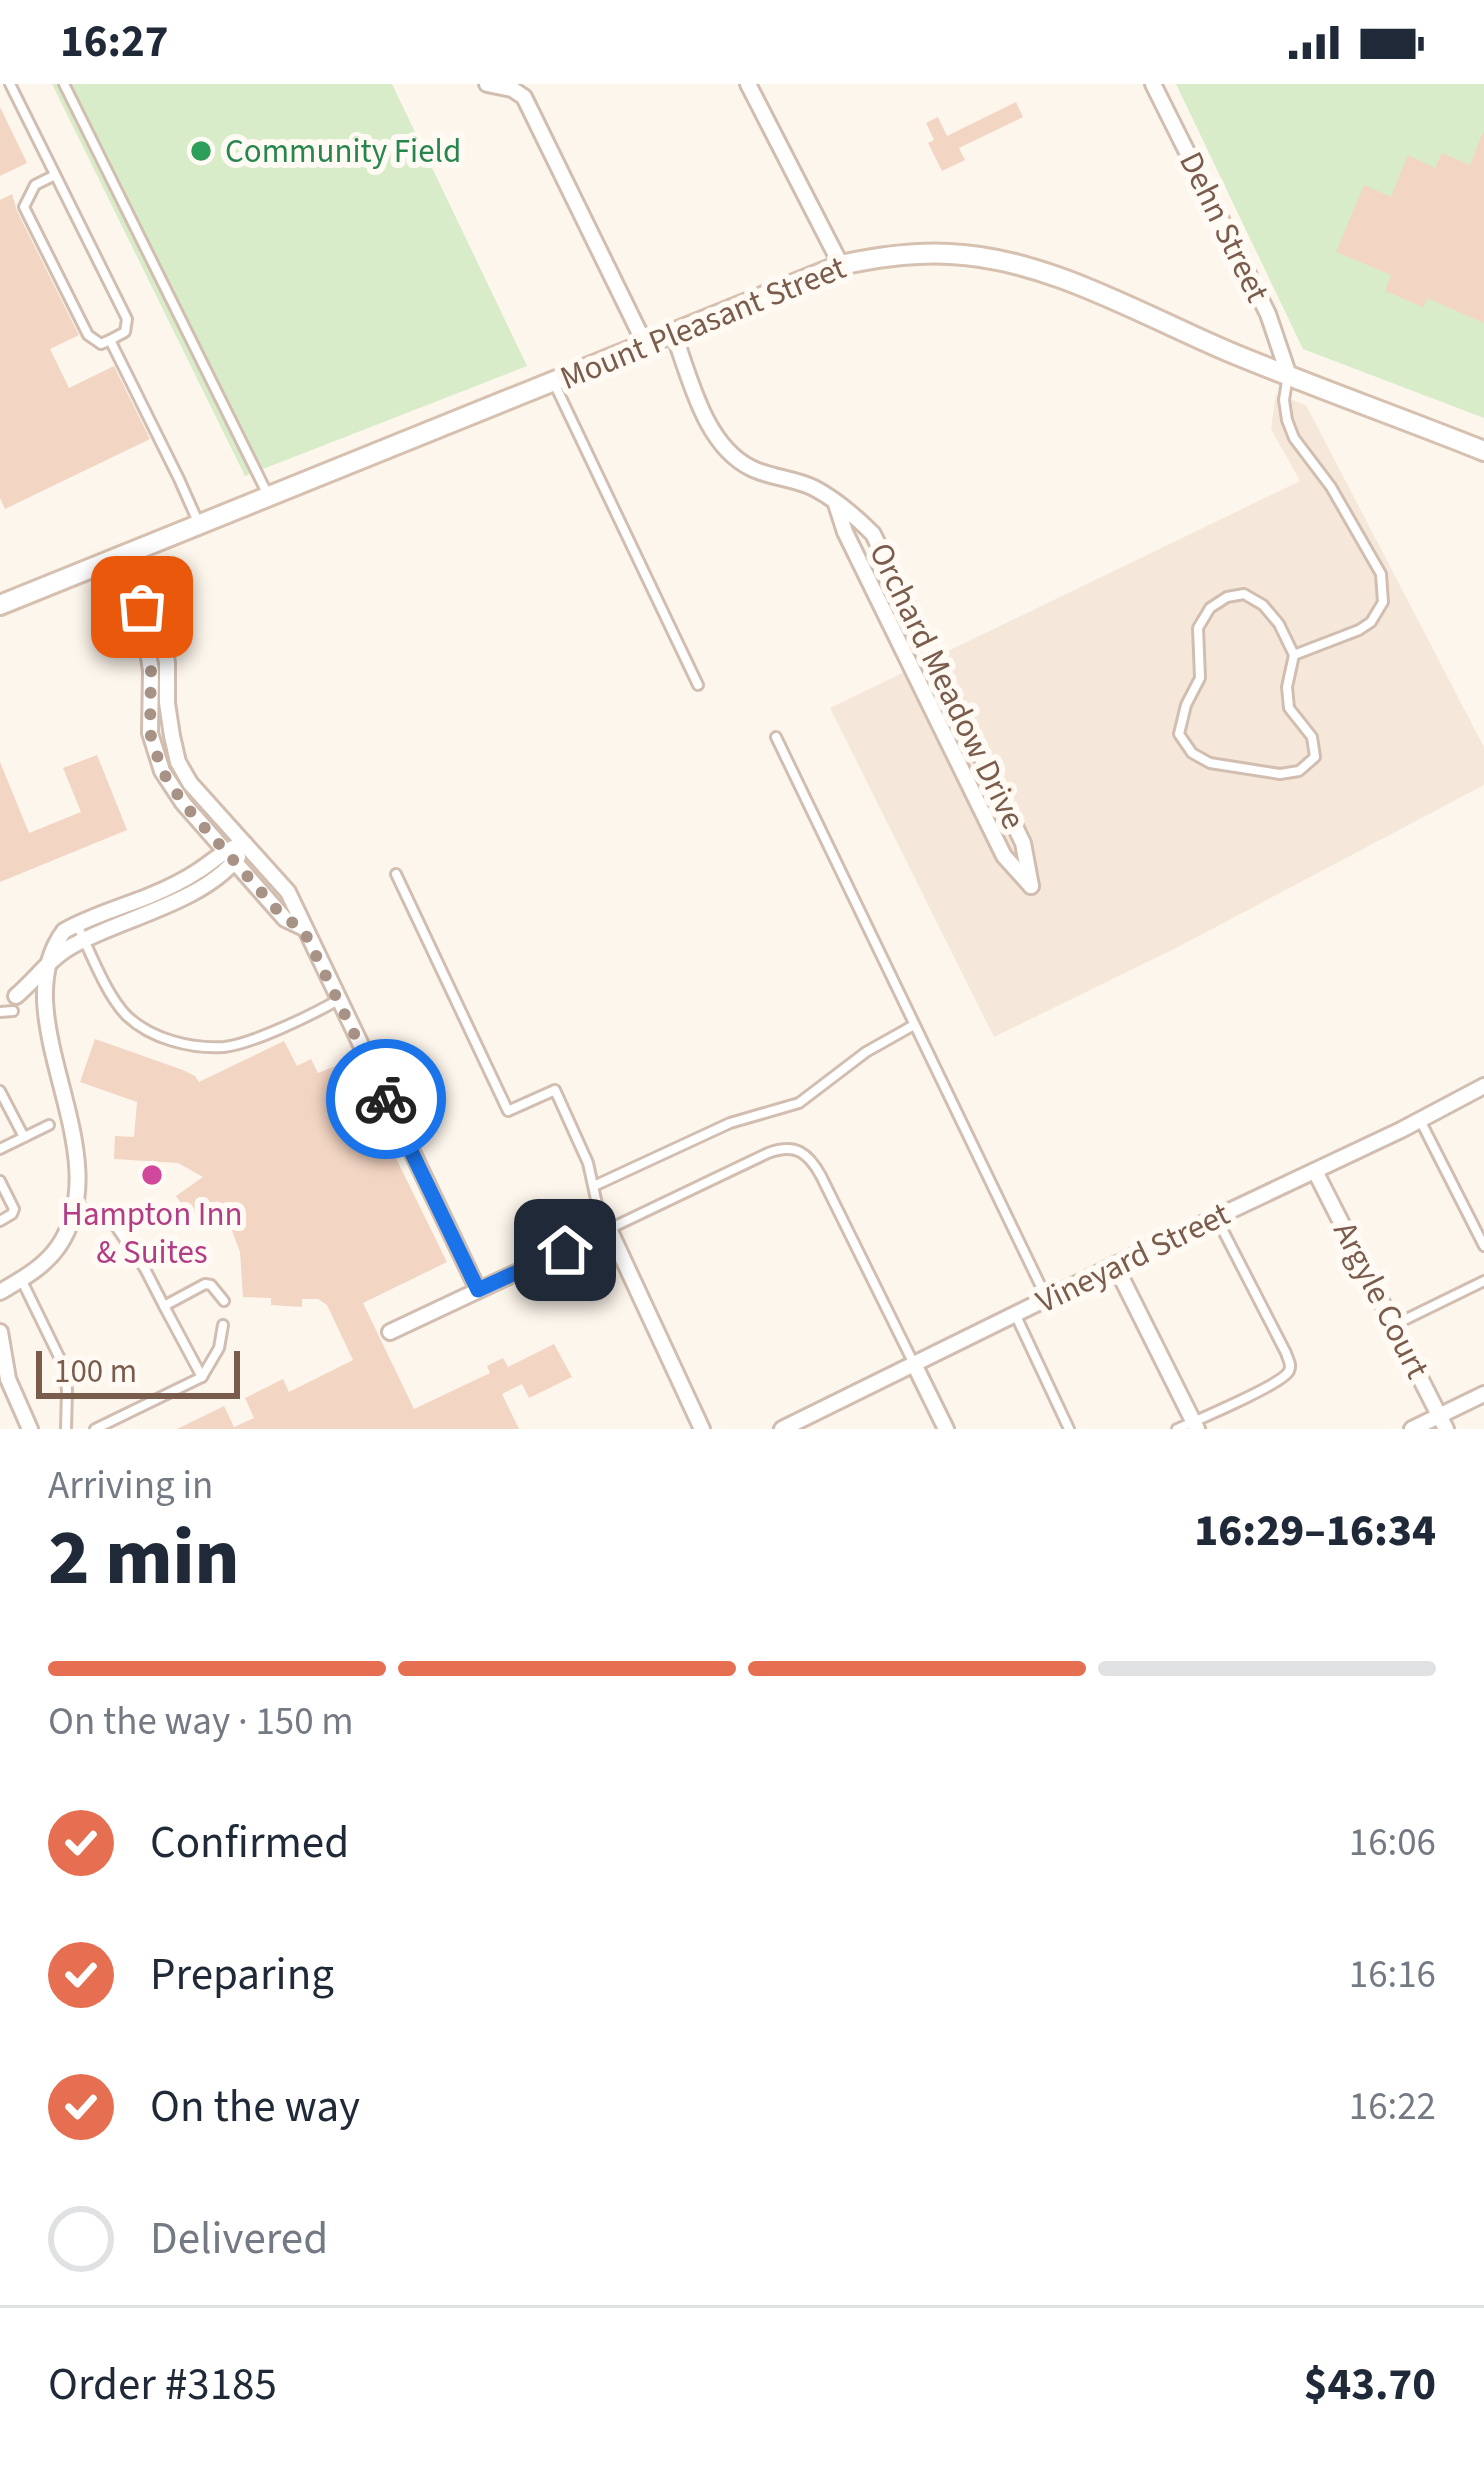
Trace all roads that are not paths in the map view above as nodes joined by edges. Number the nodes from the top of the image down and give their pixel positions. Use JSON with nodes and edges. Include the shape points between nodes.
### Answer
{"nodes":[{"id":1,"x":10,"y":84,"type":"edge"},
{"id":2,"x":64,"y":84,"type":"edge"},
{"id":3,"x":487,"y":84,"type":"edge"},
{"id":4,"x":748,"y":84,"type":"edge"},
{"id":5,"x":1153,"y":84,"type":"edge"},
{"id":6,"x":55,"y":175,"type":"junction"},
{"id":7,"x":841,"y":266,"type":"junction"},
{"id":8,"x":673,"y":332,"type":"junction"},
{"id":9,"x":110,"y":340,"type":"junction"},
{"id":10,"x":646,"y":344,"type":"junction"},
{"id":11,"x":1288,"y":373,"type":"junction"},
{"id":12,"x":554,"y":382,"type":"junction"},
{"id":13,"x":1484,"y":451,"type":"edge"},
{"id":14,"x":270,"y":498,"type":"junction"},
{"id":15,"x":836,"y":504,"type":"junction"},
{"id":16,"x":199,"y":525,"type":"junction"},
{"id":17,"x":119,"y":556,"type":"junction"},
{"id":18,"x":0,"y":605,"type":"edge"},
{"id":19,"x":142,"y":607,"type":"junction"},
{"id":20,"x":1294,"y":655,"type":"junction"},
{"id":21,"x":698,"y":685,"type":"dead end"},
{"id":22,"x":776,"y":736,"type":"dead end"},
{"id":23,"x":245,"y":844,"type":"junction"},
{"id":24,"x":230,"y":856,"type":"junction"},
{"id":25,"x":395,"y":874,"type":"dead end"},
{"id":26,"x":77,"y":925,"type":"junction"},
{"id":27,"x":302,"y":927,"type":"junction"},
{"id":28,"x":85,"y":940,"type":"junction"},
{"id":29,"x":338,"y":1000,"type":"junction"},
{"id":30,"x":10,"y":1012,"type":"edge"},
{"id":31,"x":914,"y":1025,"type":"junction"},
{"id":32,"x":1484,"y":1086,"type":"edge"},
{"id":33,"x":0,"y":1090,"type":"edge"},
{"id":34,"x":41,"y":1108,"type":"dead end"},
{"id":35,"x":1420,"y":1120,"type":"junction"},
{"id":36,"x":50,"y":1125,"type":"junction"},
{"id":37,"x":24,"y":1137,"type":"junction"},
{"id":38,"x":0,"y":1149,"type":"edge"},
{"id":39,"x":1315,"y":1172,"type":"junction"},
{"id":40,"x":0,"y":1181,"type":"edge"},
{"id":41,"x":594,"y":1186,"type":"junction"},
{"id":42,"x":70,"y":1208,"type":"junction"},
{"id":43,"x":1216,"y":1218,"type":"junction"},
{"id":44,"x":0,"y":1221,"type":"edge"},
{"id":45,"x":609,"y":1229,"type":"junction"},
{"id":46,"x":1484,"y":1246,"type":"edge"},
{"id":47,"x":1115,"y":1265,"type":"junction"},
{"id":48,"x":22,"y":1280,"type":"junction"},
{"id":49,"x":1484,"y":1281,"type":"edge"},
{"id":50,"x":478,"y":1290,"type":"junction"},
{"id":51,"x":0,"y":1292,"type":"edge"},
{"id":52,"x":1047,"y":1298,"type":"junction"},
{"id":53,"x":224,"y":1301,"type":"dead end"},
{"id":54,"x":164,"y":1306,"type":"junction"},
{"id":55,"x":1015,"y":1314,"type":"junction"},
{"id":56,"x":223,"y":1325,"type":"dead end"},
{"id":57,"x":1394,"y":1325,"type":"junction"},
{"id":58,"x":0,"y":1331,"type":"edge"},
{"id":59,"x":390,"y":1332,"type":"dead end"},
{"id":60,"x":914,"y":1364,"type":"junction"},
{"id":61,"x":202,"y":1377,"type":"junction"},
{"id":62,"x":1484,"y":1394,"type":"edge"},
{"id":63,"x":1443,"y":1422,"type":"edge"},
{"id":64,"x":1195,"y":1425,"type":"edge"},
{"id":65,"x":30,"y":1429,"type":"edge"},
{"id":66,"x":66,"y":1429,"type":"edge"},
{"id":67,"x":95,"y":1429,"type":"edge"},
{"id":68,"x":702,"y":1429,"type":"edge"},
{"id":69,"x":782,"y":1429,"type":"edge"},
{"id":70,"x":946,"y":1429,"type":"edge"},
{"id":71,"x":1069,"y":1429,"type":"edge"},
{"id":72,"x":1177,"y":1429,"type":"edge"},
{"id":73,"x":1412,"y":1429,"type":"edge"}],
"edges":[{"from":1,"to":6,"type":"lane"},
{"from":2,"to":14,"type":"lane"},
{"from":3,"to":10,"type":"street","via":[[524,97]]},
{"from":4,"to":7,"type":"street"},
{"from":5,"to":11,"type":"street","name":"Dehn Street","via":[[1268,314]]},
{"from":6,"to":9,"type":"lane","via":[[127,320],[125,332]]},
{"from":6,"to":9,"type":"lane","via":[[34,185],[24,207],[88,335]]},
{"from":7,"to":8,"type":"main road","name":"Mount Pleasant Street"},
{"from":7,"to":11,"type":"main road","name":"Mount Pleasant Street","via":[[912,254],[993,260],[1084,288]]},
{"from":8,"to":10,"type":"main road","name":"Mount Pleasant Street"},
{"from":8,"to":15,"type":"street","name":"Orchard Meadow Drive","via":[[723,445],[748,467]]},
{"from":9,"to":16,"type":"lane"},
{"from":10,"to":12,"type":"main road","name":"Mount Pleasant Street"},
{"from":11,"to":13,"type":"main road","name":"Mount Pleasant Street"},
{"from":11,"to":20,"type":"lane","via":[[1284,400],[1294,438],[1381,574],[1383,602],[1359,630]]},
{"from":12,"to":14,"type":"main road","name":"Mount Pleasant Street"},
{"from":12,"to":21,"type":"lane"},
{"from":14,"to":16,"type":"main road","name":"Mount Pleasant Street"},
{"from":15,"to":15,"type":"street","name":"Orchard Meadow Drive","via":[[1004,856],[1031,886],[1024,842],[873,534]]},
{"from":16,"to":17,"type":"main road","name":"Mount Pleasant Street"},
{"from":17,"to":18,"type":"main road","name":"Mount Pleasant Street"},
{"from":17,"to":19,"type":"street"},
{"from":19,"to":23,"type":"street","via":[[160,632],[167,662],[178,762]]},
{"from":19,"to":24,"type":"street","via":[[150,733],[162,771]]},
{"from":20,"to":20,"type":"lane","via":[[1279,624],[1244,594],[1210,608],[1198,628],[1200,678],[1179,734],[1192,753],[1280,774],[1315,757],[1312,737],[1289,708]]},
{"from":22,"to":31,"type":"lane"},
{"from":23,"to":24,"type":"street"},
{"from":23,"to":27,"type":"street","via":[[288,892]]},
{"from":24,"to":26,"type":"street"},
{"from":24,"to":27,"type":"street","via":[[285,919]]},
{"from":24,"to":28,"type":"street","via":[[206,884]]},
{"from":25,"to":41,"type":"lane","via":[[508,1111],[555,1090]]},
{"from":26,"to":28,"type":"lane"},
{"from":26,"to":30,"type":"street","via":[[25,968]]},
{"from":27,"to":29,"type":"street"},
{"from":28,"to":29,"type":"lane","via":[[125,1015],[150,1034],[182,1042],[226,1047]]},
{"from":28,"to":30,"type":"street","via":[[48,963]]},
{"from":29,"to":50,"type":"street"},
{"from":31,"to":41,"type":"lane","via":[[800,1102],[730,1123]]},
{"from":31,"to":52,"type":"lane"},
{"from":32,"to":35,"type":"street","name":"Vineyard Street"},
{"from":33,"to":37,"type":"lane"},
{"from":34,"to":36,"type":"street"},
{"from":35,"to":39,"type":"street","name":"Vineyard Street"},
{"from":35,"to":46,"type":"lane"},
{"from":36,"to":37,"type":"lane"},
{"from":36,"to":42,"type":"street","via":[[68,1172]]},
{"from":37,"to":38,"type":"lane"},
{"from":39,"to":43,"type":"street","name":"Vineyard Street"},
{"from":39,"to":57,"type":"street","name":"Argyle Court"},
{"from":40,"to":44,"type":"lane","via":[[14,1209]]},
{"from":41,"to":45,"type":"lane"},
{"from":42,"to":48,"type":"street","via":[[59,1246]]},
{"from":42,"to":54,"type":"lane","via":[[106,1212]]},
{"from":43,"to":47,"type":"street","name":"Vineyard Street"},
{"from":43,"to":64,"type":"lane","via":[[1290,1369]]},
{"from":45,"to":50,"type":"street"},
{"from":45,"to":60,"type":"lane","via":[[795,1148],[817,1168]]},
{"from":45,"to":68,"type":"street"},
{"from":47,"to":52,"type":"street","name":"Vineyard Street"},
{"from":47,"to":64,"type":"street"},
{"from":48,"to":51,"type":"street"},
{"from":48,"to":66,"type":"lane","via":[[67,1375]]},
{"from":49,"to":57,"type":"lane"},
{"from":50,"to":59,"type":"street"},
{"from":52,"to":55,"type":"street","name":"Vineyard Street"},
{"from":53,"to":54,"type":"lane","via":[[205,1284]]},
{"from":54,"to":61,"type":"lane"},
{"from":55,"to":60,"type":"street","name":"Vineyard Street"},
{"from":55,"to":71,"type":"lane"},
{"from":56,"to":61,"type":"lane"},
{"from":57,"to":63,"type":"street","name":"Argyle Court"},
{"from":58,"to":65,"type":"street","via":[[8,1379]]},
{"from":60,"to":69,"type":"street","name":"Vineyard Street"},
{"from":60,"to":70,"type":"street"},
{"from":61,"to":67,"type":"lane"},
{"from":62,"to":63,"type":"street"},
{"from":63,"to":73,"type":"street"},
{"from":64,"to":72,"type":"lane"}]}
